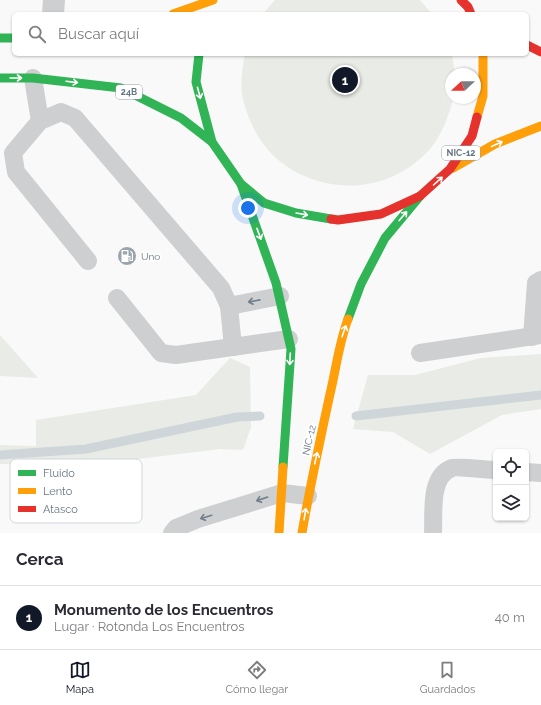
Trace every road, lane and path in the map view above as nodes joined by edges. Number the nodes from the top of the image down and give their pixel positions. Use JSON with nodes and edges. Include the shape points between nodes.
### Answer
{"nodes":[{"id":1,"x":54,"y":0,"type":"edge"},
{"id":2,"x":215,"y":2,"type":"edge"},
{"id":3,"x":53,"y":12,"type":"edge"},
{"id":4,"x":181,"y":12,"type":"edge"},
{"id":5,"x":0,"y":38,"type":"edge"},
{"id":6,"x":12,"y":38,"type":"edge"},
{"id":7,"x":529,"y":46,"type":"edge"},
{"id":8,"x":541,"y":52,"type":"edge"},
{"id":9,"x":199,"y":56,"type":"edge"},
{"id":10,"x":483,"y":56,"type":"edge"},
{"id":11,"x":0,"y":78,"type":"edge"},
{"id":12,"x":33,"y":78,"type":"junction"},
{"id":13,"x":40,"y":121,"type":"junction"},
{"id":14,"x":541,"y":126,"type":"edge"},
{"id":15,"x":212,"y":142,"type":"junction"},
{"id":16,"x":450,"y":169,"type":"junction"},
{"id":17,"x":241,"y":184,"type":"junction"},
{"id":18,"x":420,"y":196,"type":"junction"},
{"id":19,"x":88,"y":261,"type":"dead end"},
{"id":20,"x":541,"y":280,"type":"edge"},
{"id":21,"x":280,"y":296,"type":"junction"},
{"id":22,"x":117,"y":298,"type":"dead end"},
{"id":23,"x":229,"y":306,"type":"junction"},
{"id":24,"x":537,"y":336,"type":"edge"},
{"id":25,"x":289,"y":339,"type":"junction"},
{"id":26,"x":233,"y":347,"type":"junction"},
{"id":27,"x":420,"y":353,"type":"dead end"},
{"id":28,"x":493,"y":470,"type":"edge"},
{"id":29,"x":529,"y":472,"type":"edge"},
{"id":30,"x":541,"y":473,"type":"edge"},
{"id":31,"x":282,"y":493,"type":"junction"},
{"id":32,"x":308,"y":496,"type":"junction"},
{"id":33,"x":172,"y":533,"type":"edge"},
{"id":34,"x":279,"y":533,"type":"edge"},
{"id":35,"x":302,"y":533,"type":"edge"},
{"id":36,"x":433,"y":533,"type":"edge"}],
"edges":[{"from":1,"to":3,"type":"street"},
{"from":2,"to":4,"type":"main road"},
{"from":5,"to":6,"type":"main road"},
{"from":7,"to":8,"type":"main road"},
{"from":9,"to":15,"type":"main road","number":"NIC-12","one_way":true,"via":[[196,82]]},
{"from":10,"to":16,"type":"main road","number":"NIC-12","via":[[483,96],[472,136]]},
{"from":11,"to":12,"type":"main road","number":"24B","one_way":true},
{"from":12,"to":13,"type":"lane"},
{"from":12,"to":15,"type":"main road","number":"24B","one_way":true,"via":[[121,88],[181,118]]},
{"from":13,"to":19,"type":"lane","via":[[13,153],[16,172]]},
{"from":13,"to":23,"type":"lane","via":[[61,112],[75,118],[221,288]]},
{"from":16,"to":14,"type":"main road","one_way":true,"via":[[496,144]]},
{"from":15,"to":17,"type":"main road","number":"NIC-12"},
{"from":18,"to":16,"type":"main road","number":"NIC-12","one_way":true},
{"from":17,"to":18,"type":"main road","number":"NIC-12","one_way":true,"via":[[264,203],[296,213],[338,220],[381,214]]},
{"from":17,"to":21,"type":"main road","one_way":true},
{"from":32,"to":18,"type":"main road","name":"NIC-12","one_way":true,"via":[[342,336],[361,284],[385,238]]},
{"from":20,"to":24,"type":"lane","via":[[536,283]]},
{"from":21,"to":23,"type":"lane","one_way":true},
{"from":21,"to":25,"type":"main road"},
{"from":22,"to":26,"type":"lane","via":[[161,353],[176,355]]},
{"from":23,"to":26,"type":"lane"},
{"from":24,"to":27,"type":"lane"},
{"from":25,"to":26,"type":"lane"},
{"from":25,"to":31,"type":"main road","one_way":true,"via":[[291,349]]},
{"from":28,"to":36,"type":"lane","via":[[453,467],[440,476],[435,490]]},
{"from":29,"to":30,"type":"lane"},
{"from":31,"to":32,"type":"lane"},
{"from":31,"to":33,"type":"lane","one_way":true,"via":[[198,519],[176,528]]},
{"from":31,"to":34,"type":"main road"},
{"from":35,"to":32,"type":"main road","name":"NIC-12","one_way":true}]}
